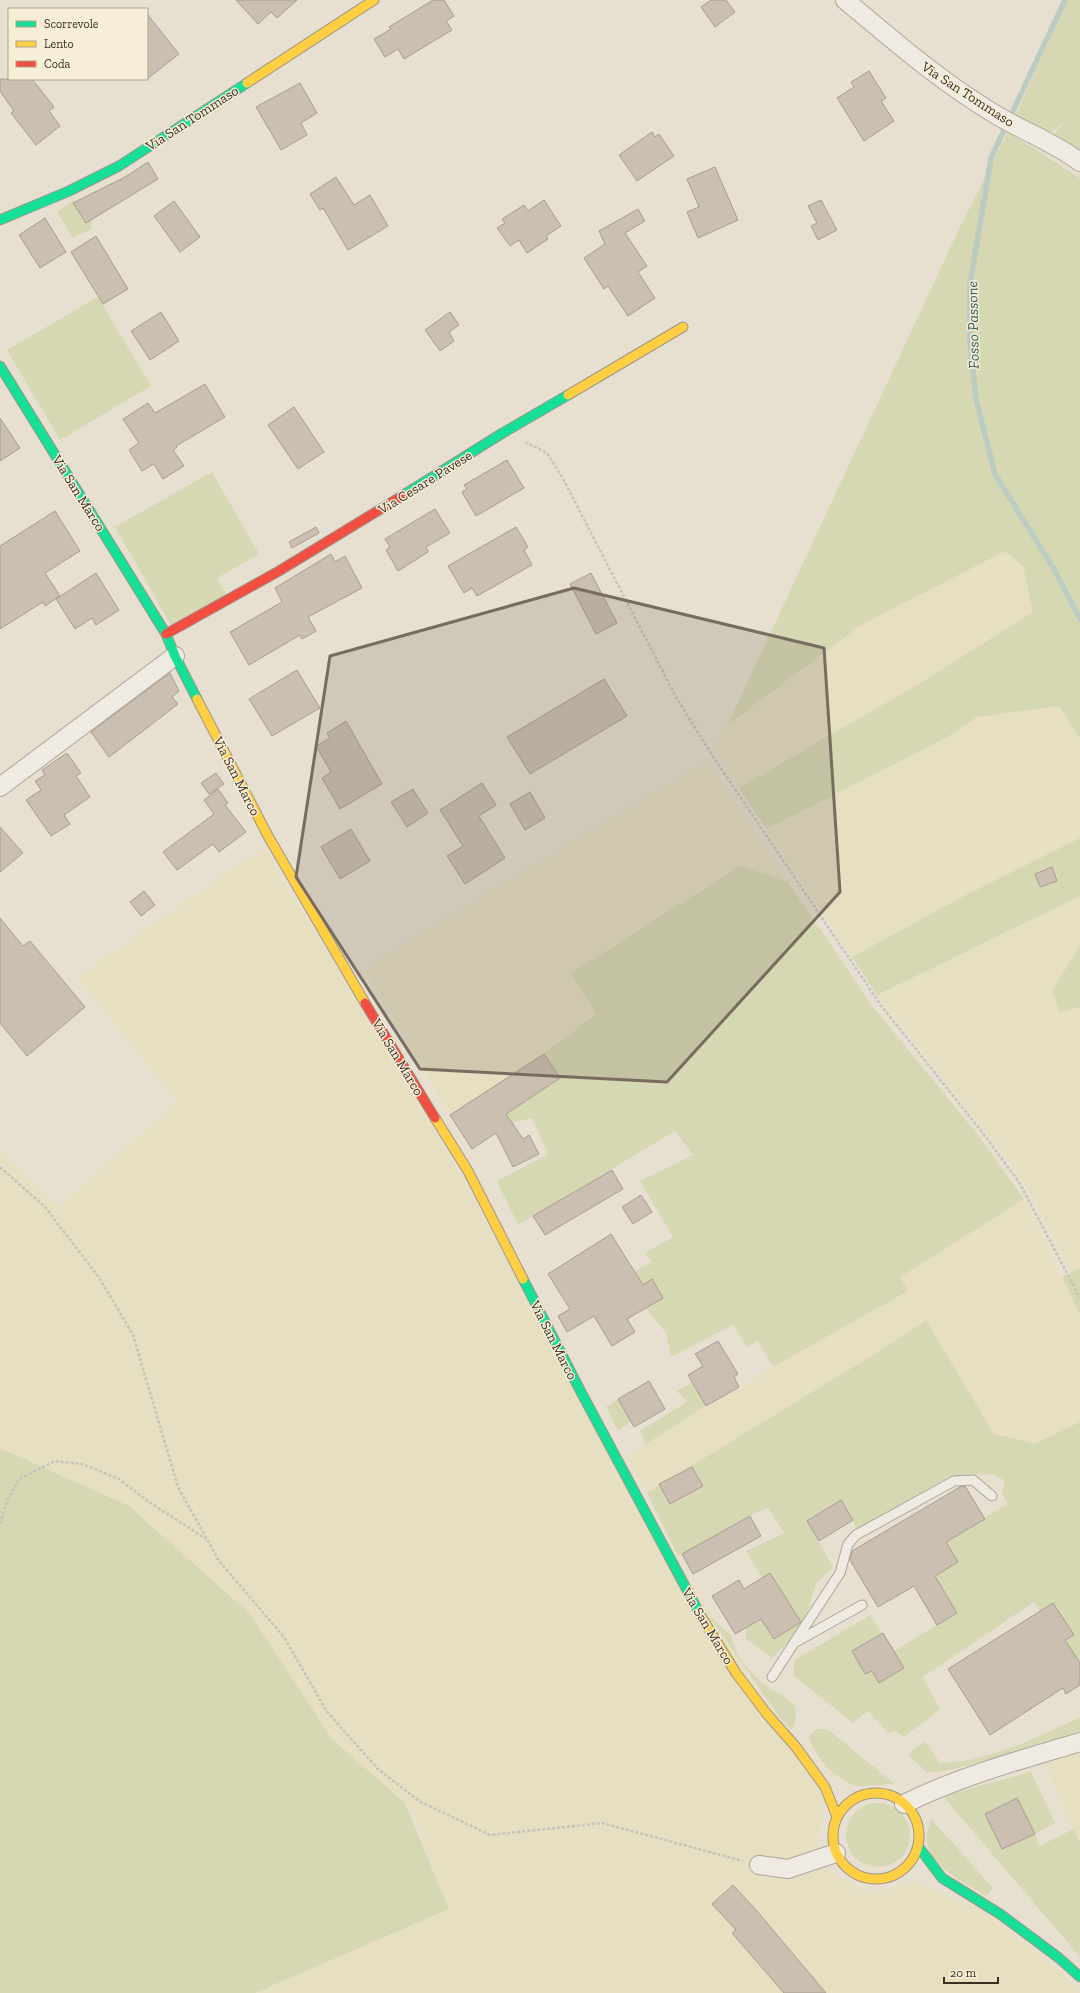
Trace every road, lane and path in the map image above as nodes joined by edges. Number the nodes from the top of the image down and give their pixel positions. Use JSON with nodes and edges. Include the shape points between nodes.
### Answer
{"nodes":[{"id":1,"x":374,"y":0,"type":"edge"},
{"id":2,"x":845,"y":0,"type":"edge"},
{"id":3,"x":1080,"y":162,"type":"edge"},
{"id":4,"x":0,"y":220,"type":"edge"},
{"id":5,"x":683,"y":327,"type":"dead end"},
{"id":6,"x":0,"y":366,"type":"edge"},
{"id":7,"x":501,"y":434,"type":"junction"},
{"id":8,"x":166,"y":634,"type":"junction"},
{"id":9,"x":175,"y":656,"type":"junction"},
{"id":10,"x":0,"y":787,"type":"edge"},
{"id":11,"x":0,"y":1167,"type":"edge"},
{"id":12,"x":1080,"y":1298,"type":"edge"},
{"id":13,"x":992,"y":1496,"type":"dead end"},
{"id":14,"x":0,"y":1524,"type":"edge"},
{"id":15,"x":207,"y":1540,"type":"junction"},
{"id":16,"x":862,"y":1605,"type":"dead end"},
{"id":17,"x":794,"y":1643,"type":"junction"},
{"id":18,"x":772,"y":1677,"type":"dead end"},
{"id":19,"x":1080,"y":1742,"type":"edge"},
{"id":20,"x":796,"y":1747,"type":"junction"},
{"id":21,"x":830,"y":1779,"type":"dead end"},
{"id":22,"x":851,"y":1791,"type":"dead end"},
{"id":23,"x":866,"y":1794,"type":"junction"},
{"id":24,"x":904,"y":1804,"type":"junction"},
{"id":25,"x":838,"y":1817,"type":"junction"},
{"id":26,"x":918,"y":1846,"type":"junction"},
{"id":27,"x":836,"y":1853,"type":"junction"},
{"id":28,"x":759,"y":1865,"type":"joint"},
{"id":29,"x":899,"y":1873,"type":"junction"},
{"id":30,"x":914,"y":1873,"type":"dead end"},
{"id":31,"x":928,"y":1875,"type":"dead end"},
{"id":32,"x":942,"y":1878,"type":"junction"},
{"id":33,"x":1080,"y":1977,"type":"edge"}],
"edges":[{"from":1,"to":4,"type":"street","name":"Via San Tommaso","via":[[119,166],[69,191]]},
{"from":2,"to":3,"type":"street","name":"Via San Tommaso","via":[[938,77],[998,116]]},
{"from":5,"to":7,"type":"street","name":"Via Cesare Pavese"},
{"from":6,"to":8,"type":"street","name":"Via San Marco"},
{"from":7,"to":8,"type":"street","name":"Via Cesare Pavese","via":[[286,568]]},
{"from":7,"to":12,"type":"path","via":[[529,443],[547,453],[561,475],[676,697],[710,751],[880,1004],[1019,1182]]},
{"from":8,"to":9,"type":"street","name":"Via San Marco"},
{"from":9,"to":10,"type":"street"},
{"from":9,"to":20,"type":"street","name":"Via San Marco","via":[[268,836],[468,1172],[581,1392],[701,1616],[736,1673]]},
{"from":11,"to":15,"type":"path","via":[[45,1207],[98,1276],[133,1335],[178,1487]]},
{"from":13,"to":17,"type":"lane","via":[[973,1480],[954,1481],[856,1535],[848,1544],[840,1573]]},
{"from":14,"to":15,"type":"path","via":[[7,1501],[19,1479],[55,1461],[82,1464],[119,1479]]},
{"from":15,"to":28,"type":"path","via":[[219,1561],[284,1637],[327,1712],[378,1768],[419,1801],[490,1835],[602,1823]]},
{"from":16,"to":17,"type":"lane"},
{"from":17,"to":18,"type":"lane"},
{"from":19,"to":24,"type":"street","via":[[937,1787]]},
{"from":20,"to":21,"type":"street","name":"Via San Marco"},
{"from":20,"to":25,"type":"street","name":"Via San Marco","via":[[825,1787]]},
{"from":22,"to":23,"type":"street"},
{"from":23,"to":24,"type":"street","via":[[886,1794]]},
{"from":23,"to":25,"type":"street","via":[[850,1802]]},
{"from":24,"to":26,"type":"street","via":[[917,1823]]},
{"from":25,"to":27,"type":"street","via":[[833,1833]]},
{"from":26,"to":29,"type":"street","via":[[911,1862]]},
{"from":26,"to":32,"type":"street"},
{"from":27,"to":28,"type":"street","via":[[788,1869]]},
{"from":27,"to":29,"type":"street","via":[[848,1869],[866,1878],[882,1879]]},
{"from":29,"to":30,"type":"street"},
{"from":31,"to":32,"type":"street"},
{"from":32,"to":33,"type":"street","via":[[1000,1914]]}]}
